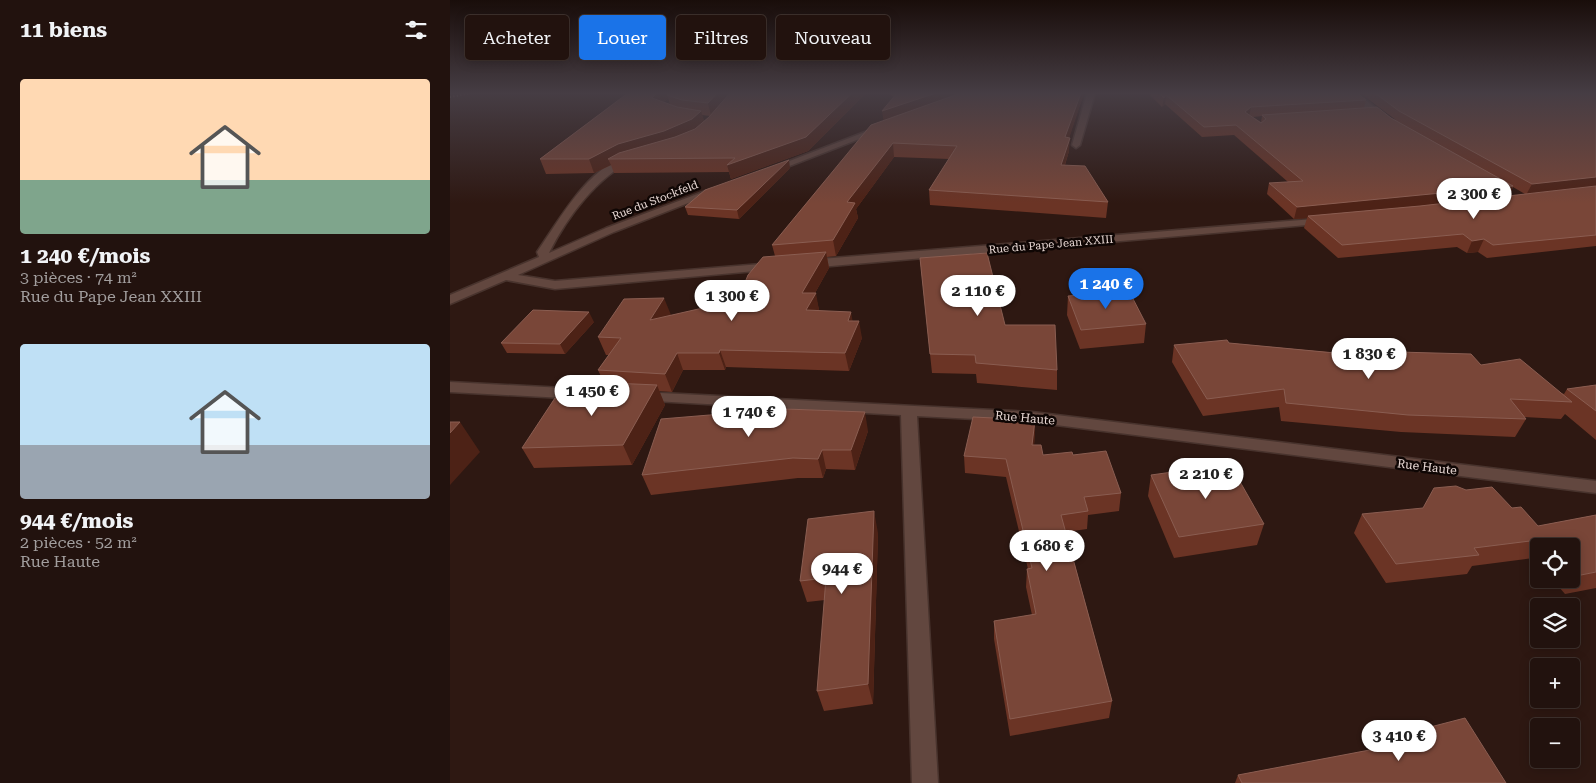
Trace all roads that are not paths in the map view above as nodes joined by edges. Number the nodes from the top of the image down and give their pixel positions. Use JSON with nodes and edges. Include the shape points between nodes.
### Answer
{"nodes":[{"id":1,"x":881,"y":130,"type":"edge"},
{"id":2,"x":1080,"y":130,"type":"edge"},
{"id":3,"x":1076,"y":145,"type":"dead end"},
{"id":4,"x":638,"y":156,"type":"edge"},
{"id":5,"x":761,"y":174,"type":"edge"},
{"id":6,"x":725,"y":187,"type":"edge"},
{"id":7,"x":1341,"y":220,"type":"edge"},
{"id":8,"x":545,"y":259,"type":"junction"},
{"id":9,"x":505,"y":276,"type":"junction"},
{"id":10,"x":450,"y":300,"type":"edge"},
{"id":11,"x":450,"y":388,"type":"edge"},
{"id":12,"x":909,"y":411,"type":"junction"},
{"id":13,"x":1596,"y":487,"type":"edge"},
{"id":14,"x":925,"y":783,"type":"edge"}],
"edges":[{"from":1,"to":5,"type":"street"},
{"from":2,"to":3,"type":"street"},
{"from":4,"to":8,"type":"street","via":[[616,164],[598,177],[542,252]]},
{"from":6,"to":8,"type":"street","name":"Rue du Stockfeld"},
{"from":7,"to":9,"type":"street","name":"Rue du Pape Jean XXIII","via":[[555,285]]},
{"from":8,"to":9,"type":"street","name":"Rue du Stockfeld"},
{"from":9,"to":10,"type":"street","name":"Rue du Stockfeld"},
{"from":11,"to":12,"type":"street","name":"Rue Haute"},
{"from":12,"to":13,"type":"street","name":"Rue Haute","via":[[1032,417]]},
{"from":12,"to":14,"type":"street"}]}
